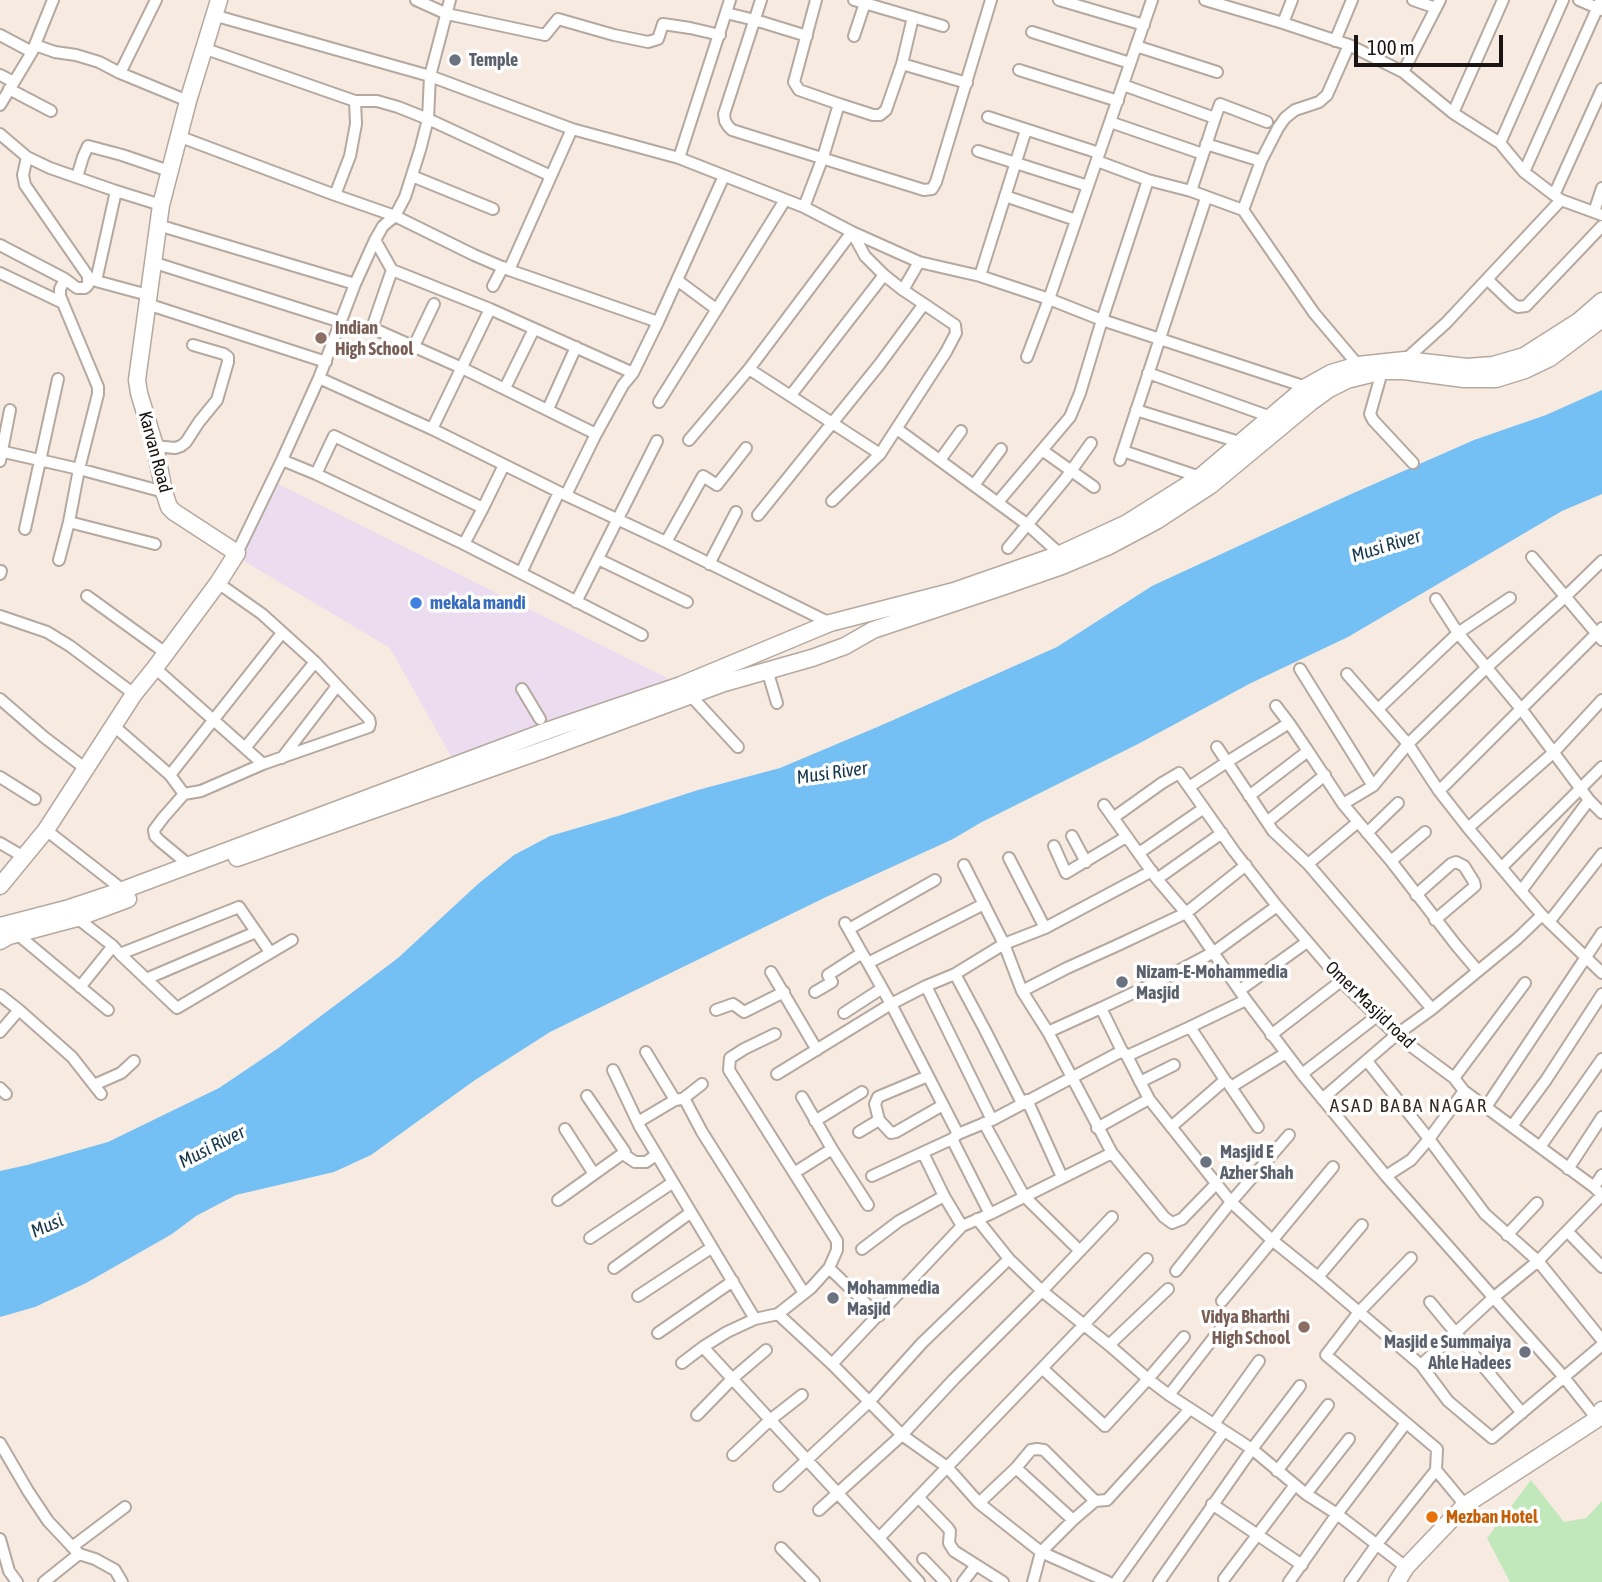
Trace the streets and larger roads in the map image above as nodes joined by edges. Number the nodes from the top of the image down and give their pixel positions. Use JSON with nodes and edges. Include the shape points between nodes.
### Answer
{"nodes":[{"id":1,"x":53,"y":0,"type":"edge"},
{"id":2,"x":156,"y":0,"type":"edge"},
{"id":3,"x":416,"y":0,"type":"edge"},
{"id":4,"x":450,"y":0,"type":"edge"},
{"id":5,"x":730,"y":0,"type":"edge"},
{"id":6,"x":761,"y":0,"type":"edge"},
{"id":7,"x":816,"y":0,"type":"edge"},
{"id":8,"x":853,"y":0,"type":"edge"},
{"id":9,"x":991,"y":0,"type":"edge"},
{"id":10,"x":1059,"y":0,"type":"edge"},
{"id":11,"x":1152,"y":0,"type":"edge"},
{"id":12,"x":1205,"y":0,"type":"edge"},
{"id":13,"x":1292,"y":0,"type":"edge"},
{"id":14,"x":1352,"y":0,"type":"edge"},
{"id":15,"x":1413,"y":0,"type":"edge"},
{"id":16,"x":1503,"y":0,"type":"edge"},
{"id":17,"x":1563,"y":0,"type":"edge"},
{"id":18,"x":1579,"y":0,"type":"edge"},
{"id":19,"x":866,"y":2,"type":"edge"},
{"id":20,"x":1074,"y":2,"type":"edge"},
{"id":21,"x":1223,"y":2,"type":"edge"},
{"id":22,"x":1438,"y":4,"type":"edge"},
{"id":23,"x":1600,"y":6,"type":"edge"},
{"id":24,"x":216,"y":7,"type":"edge"},
{"id":25,"x":726,"y":13,"type":"junction"},
{"id":26,"x":447,"y":14,"type":"junction"},
{"id":27,"x":913,"y":17,"type":"junction"},
{"id":28,"x":755,"y":20,"type":"junction"},
{"id":29,"x":1283,"y":23,"type":"junction"},
{"id":30,"x":1144,"y":25,"type":"junction"},
{"id":31,"x":943,"y":26,"type":"dead end"},
{"id":32,"x":1032,"y":32,"type":"dead end"},
{"id":33,"x":0,"y":35,"type":"edge"},
{"id":34,"x":720,"y":35,"type":"junction"},
{"id":35,"x":807,"y":36,"type":"junction"},
{"id":36,"x":854,"y":36,"type":"dead end"},
{"id":37,"x":1335,"y":41,"type":"junction"},
{"id":38,"x":1349,"y":45,"type":"junction"},
{"id":39,"x":1136,"y":46,"type":"junction"},
{"id":40,"x":34,"y":48,"type":"junction"},
{"id":41,"x":203,"y":48,"type":"junction"},
{"id":42,"x":902,"y":64,"type":"junction"},
{"id":43,"x":1130,"y":64,"type":"junction"},
{"id":44,"x":1018,"y":70,"type":"dead end"},
{"id":45,"x":1217,"y":72,"type":"dead end"},
{"id":46,"x":1403,"y":72,"type":"junction"},
{"id":47,"x":120,"y":73,"type":"junction"},
{"id":48,"x":0,"y":75,"type":"edge"},
{"id":49,"x":430,"y":76,"type":"junction"},
{"id":50,"x":967,"y":83,"type":"junction"},
{"id":51,"x":1123,"y":85,"type":"junction"},
{"id":52,"x":12,"y":86,"type":"junction"},
{"id":53,"x":1602,"y":89,"type":"edge"},
{"id":54,"x":188,"y":101,"type":"junction"},
{"id":55,"x":355,"y":101,"type":"junction"},
{"id":56,"x":1118,"y":101,"type":"junction"},
{"id":57,"x":839,"y":104,"type":"junction"},
{"id":58,"x":0,"y":105,"type":"edge"},
{"id":59,"x":51,"y":111,"type":"dead end"},
{"id":60,"x":1453,"y":113,"type":"junction"},
{"id":61,"x":988,"y":117,"type":"dead end"},
{"id":62,"x":1215,"y":118,"type":"junction"},
{"id":63,"x":428,"y":119,"type":"junction"},
{"id":64,"x":1110,"y":122,"type":"junction"},
{"id":65,"x":1267,"y":122,"type":"dead end"},
{"id":66,"x":572,"y":129,"type":"junction"},
{"id":67,"x":1026,"y":130,"type":"junction"},
{"id":68,"x":0,"y":134,"type":"edge"},
{"id":69,"x":178,"y":136,"type":"junction"},
{"id":70,"x":1500,"y":143,"type":"junction"},
{"id":71,"x":1205,"y":149,"type":"junction"},
{"id":72,"x":978,"y":151,"type":"dead end"},
{"id":73,"x":823,"y":157,"type":"junction"},
{"id":74,"x":1098,"y":157,"type":"junction"},
{"id":75,"x":27,"y":158,"type":"junction"},
{"id":76,"x":679,"y":158,"type":"junction"},
{"id":77,"x":1261,"y":161,"type":"junction"},
{"id":78,"x":1015,"y":163,"type":"junction"},
{"id":79,"x":169,"y":171,"type":"junction"},
{"id":80,"x":1524,"y":172,"type":"junction"},
{"id":81,"x":412,"y":176,"type":"junction"},
{"id":82,"x":551,"y":176,"type":"junction"},
{"id":83,"x":724,"y":176,"type":"junction"},
{"id":84,"x":77,"y":177,"type":"junction"},
{"id":85,"x":1149,"y":180,"type":"junction"},
{"id":86,"x":1088,"y":186,"type":"junction"},
{"id":87,"x":1602,"y":188,"type":"edge"},
{"id":88,"x":116,"y":191,"type":"junction"},
{"id":89,"x":1191,"y":191,"type":"junction"},
{"id":90,"x":335,"y":195,"type":"junction"},
{"id":91,"x":1005,"y":196,"type":"junction"},
{"id":92,"x":1558,"y":197,"type":"junction"},
{"id":93,"x":1206,"y":198,"type":"junction"},
{"id":94,"x":785,"y":200,"type":"junction"},
{"id":95,"x":161,"y":205,"type":"junction"},
{"id":96,"x":804,"y":207,"type":"junction"},
{"id":97,"x":494,"y":209,"type":"dead end"},
{"id":98,"x":1243,"y":210,"type":"junction"},
{"id":99,"x":1598,"y":213,"type":"edge"},
{"id":100,"x":395,"y":216,"type":"junction"},
{"id":101,"x":1076,"y":220,"type":"junction"},
{"id":102,"x":158,"y":225,"type":"junction"},
{"id":103,"x":1602,"y":226,"type":"edge"},
{"id":104,"x":852,"y":232,"type":"junction"},
{"id":105,"x":375,"y":240,"type":"junction"},
{"id":106,"x":0,"y":244,"type":"edge"},
{"id":107,"x":152,"y":262,"type":"junction"},
{"id":108,"x":919,"y":262,"type":"junction"},
{"id":109,"x":506,"y":268,"type":"junction"},
{"id":110,"x":392,"y":271,"type":"junction"},
{"id":111,"x":0,"y":273,"type":"edge"},
{"id":112,"x":884,"y":275,"type":"junction"},
{"id":113,"x":980,"y":276,"type":"junction"},
{"id":114,"x":65,"y":279,"type":"junction"},
{"id":115,"x":677,"y":280,"type":"junction"},
{"id":116,"x":1488,"y":280,"type":"junction"},
{"id":117,"x":355,"y":284,"type":"junction"},
{"id":118,"x":493,"y":286,"type":"dead end"},
{"id":119,"x":903,"y":290,"type":"junction"},
{"id":120,"x":1049,"y":299,"type":"junction"},
{"id":121,"x":148,"y":300,"type":"junction"},
{"id":122,"x":1602,"y":300,"type":"edge"},
{"id":123,"x":63,"y":303,"type":"junction"},
{"id":124,"x":434,"y":304,"type":"dead end"},
{"id":125,"x":925,"y":304,"type":"junction"},
{"id":126,"x":490,"y":309,"type":"junction"},
{"id":127,"x":716,"y":309,"type":"junction"},
{"id":128,"x":1602,"y":319,"type":"edge"},
{"id":129,"x":1102,"y":320,"type":"junction"},
{"id":130,"x":341,"y":322,"type":"junction"},
{"id":131,"x":658,"y":322,"type":"junction"},
{"id":132,"x":534,"y":329,"type":"junction"},
{"id":133,"x":1161,"y":339,"type":"junction"},
{"id":134,"x":193,"y":345,"type":"dead end"},
{"id":135,"x":414,"y":346,"type":"junction"},
{"id":136,"x":576,"y":348,"type":"junction"},
{"id":137,"x":1027,"y":357,"type":"dead end"},
{"id":138,"x":1405,"y":360,"type":"junction"},
{"id":139,"x":326,"y":362,"type":"junction"},
{"id":140,"x":1359,"y":365,"type":"junction"},
{"id":141,"x":1383,"y":367,"type":"junction"},
{"id":142,"x":462,"y":368,"type":"junction"},
{"id":143,"x":749,"y":369,"type":"junction"},
{"id":144,"x":633,"y":373,"type":"junction"},
{"id":145,"x":1148,"y":373,"type":"junction"},
{"id":146,"x":319,"y":378,"type":"junction"},
{"id":147,"x":58,"y":379,"type":"dead end"},
{"id":148,"x":1306,"y":387,"type":"junction"},
{"id":149,"x":505,"y":388,"type":"junction"},
{"id":150,"x":791,"y":395,"type":"junction"},
{"id":151,"x":659,"y":402,"type":"dead end"},
{"id":152,"x":548,"y":409,"type":"junction"},
{"id":153,"x":10,"y":410,"type":"dead end"},
{"id":154,"x":1136,"y":410,"type":"junction"},
{"id":155,"x":1271,"y":417,"type":"junction"},
{"id":156,"x":831,"y":423,"type":"junction"},
{"id":157,"x":432,"y":429,"type":"junction"},
{"id":158,"x":897,"y":429,"type":"junction"},
{"id":159,"x":961,"y":432,"type":"dead end"},
{"id":160,"x":596,"y":434,"type":"junction"},
{"id":161,"x":689,"y":440,"type":"dead end"},
{"id":162,"x":657,"y":441,"type":"dead end"},
{"id":163,"x":1240,"y":442,"type":"junction"},
{"id":164,"x":1091,"y":443,"type":"dead end"},
{"id":165,"x":156,"y":446,"type":"junction"},
{"id":166,"x":746,"y":448,"type":"dead end"},
{"id":167,"x":1001,"y":449,"type":"dead end"},
{"id":168,"x":1042,"y":450,"type":"junction"},
{"id":169,"x":880,"y":454,"type":"junction"},
{"id":170,"x":1,"y":455,"type":"edge"},
{"id":171,"x":40,"y":460,"type":"junction"},
{"id":172,"x":282,"y":460,"type":"junction"},
{"id":173,"x":940,"y":460,"type":"junction"},
{"id":174,"x":1413,"y":463,"type":"dead end"},
{"id":175,"x":504,"y":465,"type":"junction"},
{"id":176,"x":79,"y":469,"type":"junction"},
{"id":177,"x":1071,"y":470,"type":"junction"},
{"id":178,"x":316,"y":474,"type":"junction"},
{"id":179,"x":1200,"y":477,"type":"junction"},
{"id":180,"x":974,"y":485,"type":"junction"},
{"id":181,"x":1094,"y":487,"type":"dead end"},
{"id":182,"x":164,"y":492,"type":"junction"},
{"id":183,"x":562,"y":494,"type":"junction"},
{"id":184,"x":832,"y":501,"type":"dead end"},
{"id":185,"x":998,"y":502,"type":"junction"},
{"id":186,"x":483,"y":508,"type":"junction"},
{"id":187,"x":736,"y":512,"type":"dead end"},
{"id":188,"x":758,"y":515,"type":"dead end"},
{"id":189,"x":618,"y":520,"type":"junction"},
{"id":190,"x":69,"y":522,"type":"junction"},
{"id":191,"x":1028,"y":525,"type":"junction"},
{"id":192,"x":25,"y":528,"type":"dead end"},
{"id":193,"x":666,"y":542,"type":"junction"},
{"id":194,"x":155,"y":544,"type":"dead end"},
{"id":195,"x":464,"y":544,"type":"junction"},
{"id":196,"x":1008,"y":548,"type":"dead end"},
{"id":197,"x":237,"y":553,"type":"junction"},
{"id":198,"x":1060,"y":554,"type":"junction"},
{"id":199,"x":1532,"y":557,"type":"dead end"},
{"id":200,"x":598,"y":559,"type":"junction"},
{"id":201,"x":59,"y":560,"type":"dead end"},
{"id":202,"x":1602,"y":561,"type":"edge"},
{"id":203,"x":709,"y":564,"type":"junction"},
{"id":204,"x":520,"y":573,"type":"junction"},
{"id":205,"x":218,"y":583,"type":"junction"},
{"id":206,"x":87,"y":596,"type":"dead end"},
{"id":207,"x":956,"y":596,"type":"junction"},
{"id":208,"x":1565,"y":597,"type":"junction"},
{"id":209,"x":1510,"y":598,"type":"dead end"},
{"id":210,"x":1436,"y":599,"type":"dead end"},
{"id":211,"x":576,"y":602,"type":"junction"},
{"id":212,"x":687,"y":602,"type":"dead end"},
{"id":213,"x":0,"y":617,"type":"edge"},
{"id":214,"x":830,"y":623,"type":"junction"},
{"id":215,"x":282,"y":633,"type":"junction"},
{"id":216,"x":1458,"y":633,"type":"junction"},
{"id":217,"x":1600,"y":634,"type":"edge"},
{"id":218,"x":642,"y":635,"type":"dead end"},
{"id":219,"x":167,"y":654,"type":"junction"},
{"id":220,"x":315,"y":663,"type":"junction"},
{"id":221,"x":155,"y":668,"type":"junction"},
{"id":222,"x":1486,"y":668,"type":"junction"},
{"id":223,"x":1300,"y":669,"type":"dead end"},
{"id":224,"x":766,"y":670,"type":"junction"},
{"id":225,"x":1347,"y":674,"type":"dead end"},
{"id":226,"x":337,"y":686,"type":"junction"},
{"id":227,"x":522,"y":690,"type":"dead end"},
{"id":228,"x":134,"y":694,"type":"junction"},
{"id":229,"x":691,"y":696,"type":"junction"},
{"id":230,"x":0,"y":699,"type":"edge"},
{"id":231,"x":1602,"y":700,"type":"edge"},
{"id":232,"x":776,"y":703,"type":"dead end"},
{"id":233,"x":1276,"y":706,"type":"dead end"},
{"id":234,"x":1378,"y":709,"type":"junction"},
{"id":235,"x":1521,"y":710,"type":"junction"},
{"id":236,"x":540,"y":719,"type":"dead end"},
{"id":237,"x":214,"y":720,"type":"junction"},
{"id":238,"x":1289,"y":723,"type":"junction"},
{"id":239,"x":114,"y":726,"type":"junction"},
{"id":240,"x":1408,"y":744,"type":"junction"},
{"id":241,"x":738,"y":747,"type":"dead end"},
{"id":242,"x":1217,"y":747,"type":"dead end"},
{"id":243,"x":245,"y":748,"type":"junction"},
{"id":244,"x":1308,"y":751,"type":"junction"},
{"id":245,"x":1553,"y":753,"type":"junction"},
{"id":246,"x":282,"y":758,"type":"junction"},
{"id":247,"x":1227,"y":762,"type":"junction"},
{"id":248,"x":263,"y":764,"type":"junction"},
{"id":249,"x":1602,"y":767,"type":"edge"},
{"id":250,"x":86,"y":769,"type":"junction"},
{"id":251,"x":170,"y":775,"type":"junction"},
{"id":252,"x":1325,"y":775,"type":"junction"},
{"id":253,"x":0,"y":778,"type":"edge"},
{"id":254,"x":1373,"y":786,"type":"junction"},
{"id":255,"x":1189,"y":787,"type":"junction"},
{"id":256,"x":1581,"y":789,"type":"junction"},
{"id":257,"x":1438,"y":791,"type":"junction"},
{"id":258,"x":184,"y":794,"type":"junction"},
{"id":259,"x":1249,"y":796,"type":"junction"},
{"id":260,"x":35,"y":799,"type":"dead end"},
{"id":261,"x":1589,"y":800,"type":"junction"},
{"id":262,"x":1398,"y":803,"type":"dead end"},
{"id":263,"x":1343,"y":804,"type":"junction"},
{"id":264,"x":1104,"y":805,"type":"dead end"},
{"id":265,"x":1203,"y":808,"type":"junction"},
{"id":266,"x":1602,"y":813,"type":"edge"},
{"id":267,"x":1113,"y":818,"type":"junction"},
{"id":268,"x":1266,"y":822,"type":"junction"},
{"id":269,"x":1358,"y":822,"type":"junction"},
{"id":270,"x":1468,"y":828,"type":"junction"},
{"id":271,"x":46,"y":830,"type":"junction"},
{"id":272,"x":1425,"y":832,"type":"dead end"},
{"id":273,"x":1222,"y":833,"type":"junction"},
{"id":274,"x":1367,"y":833,"type":"junction"},
{"id":275,"x":1072,"y":836,"type":"dead end"},
{"id":276,"x":1126,"y":837,"type":"junction"},
{"id":277,"x":0,"y":843,"type":"edge"},
{"id":278,"x":1054,"y":846,"type":"dead end"},
{"id":279,"x":1139,"y":853,"type":"junction"},
{"id":280,"x":1602,"y":854,"type":"edge"},
{"id":281,"x":24,"y":857,"type":"junction"},
{"id":282,"x":1009,"y":858,"type":"dead end"},
{"id":283,"x":1391,"y":861,"type":"junction"},
{"id":284,"x":1086,"y":862,"type":"junction"},
{"id":285,"x":964,"y":864,"type":"dead end"},
{"id":286,"x":1308,"y":864,"type":"junction"},
{"id":287,"x":189,"y":865,"type":"junction"},
{"id":288,"x":1246,"y":865,"type":"junction"},
{"id":289,"x":1502,"y":867,"type":"junction"},
{"id":290,"x":1154,"y":875,"type":"junction"},
{"id":291,"x":935,"y":880,"type":"dead end"},
{"id":292,"x":0,"y":886,"type":"edge"},
{"id":293,"x":123,"y":890,"type":"junction"},
{"id":294,"x":1521,"y":891,"type":"junction"},
{"id":295,"x":1416,"y":895,"type":"junction"},
{"id":296,"x":984,"y":904,"type":"junction"},
{"id":297,"x":1277,"y":906,"type":"junction"},
{"id":298,"x":1185,"y":913,"type":"junction"},
{"id":299,"x":76,"y":918,"type":"junction"},
{"id":300,"x":1546,"y":918,"type":"junction"},
{"id":301,"x":1435,"y":920,"type":"junction"},
{"id":302,"x":0,"y":926,"type":"edge"},
{"id":303,"x":1045,"y":928,"type":"junction"},
{"id":304,"x":257,"y":932,"type":"junction"},
{"id":305,"x":1602,"y":933,"type":"edge"},
{"id":306,"x":17,"y":934,"type":"junction"},
{"id":307,"x":292,"y":940,"type":"dead end"},
{"id":308,"x":0,"y":942,"type":"edge"},
{"id":309,"x":1307,"y":942,"type":"junction"},
{"id":310,"x":1004,"y":944,"type":"junction"},
{"id":311,"x":116,"y":950,"type":"junction"},
{"id":312,"x":271,"y":952,"type":"junction"},
{"id":313,"x":1214,"y":952,"type":"junction"},
{"id":314,"x":865,"y":958,"type":"junction"},
{"id":315,"x":1585,"y":958,"type":"junction"},
{"id":316,"x":1478,"y":971,"type":"junction"},
{"id":317,"x":771,"y":972,"type":"dead end"},
{"id":318,"x":1602,"y":973,"type":"edge"},
{"id":319,"x":955,"y":974,"type":"junction"},
{"id":320,"x":146,"y":979,"type":"junction"},
{"id":321,"x":1341,"y":981,"type":"junction"},
{"id":322,"x":1525,"y":983,"type":"dead end"},
{"id":323,"x":926,"y":986,"type":"junction"},
{"id":324,"x":80,"y":987,"type":"junction"},
{"id":325,"x":881,"y":989,"type":"junction"},
{"id":326,"x":1022,"y":991,"type":"junction"},
{"id":327,"x":784,"y":992,"type":"junction"},
{"id":328,"x":815,"y":992,"type":"dead end"},
{"id":329,"x":1602,"y":994,"type":"edge"},
{"id":330,"x":0,"y":995,"type":"edge"},
{"id":331,"x":1243,"y":995,"type":"junction"},
{"id":332,"x":891,"y":1004,"type":"junction"},
{"id":333,"x":1101,"y":1008,"type":"junction"},
{"id":334,"x":1432,"y":1009,"type":"junction"},
{"id":335,"x":19,"y":1010,"type":"junction"},
{"id":336,"x":108,"y":1010,"type":"dead end"},
{"id":337,"x":716,"y":1010,"type":"dead end"},
{"id":338,"x":844,"y":1013,"type":"dead end"},
{"id":339,"x":1377,"y":1016,"type":"junction"},
{"id":340,"x":1190,"y":1027,"type":"junction"},
{"id":341,"x":0,"y":1032,"type":"edge"},
{"id":342,"x":1048,"y":1032,"type":"junction"},
{"id":343,"x":775,"y":1034,"type":"dead end"},
{"id":344,"x":1271,"y":1035,"type":"junction"},
{"id":345,"x":1396,"y":1035,"type":"junction"},
{"id":346,"x":817,"y":1050,"type":"junction"},
{"id":347,"x":646,"y":1052,"type":"dead end"},
{"id":348,"x":1286,"y":1053,"type":"junction"},
{"id":349,"x":1125,"y":1054,"type":"junction"},
{"id":350,"x":1602,"y":1059,"type":"edge"},
{"id":351,"x":134,"y":1061,"type":"dead end"},
{"id":352,"x":1367,"y":1061,"type":"junction"},
{"id":353,"x":1174,"y":1065,"type":"dead end"},
{"id":354,"x":613,"y":1070,"type":"dead end"},
{"id":355,"x":777,"y":1074,"type":"dead end"},
{"id":356,"x":1302,"y":1074,"type":"junction"},
{"id":357,"x":928,"y":1076,"type":"junction"},
{"id":358,"x":1072,"y":1078,"type":"junction"},
{"id":359,"x":1454,"y":1078,"type":"junction"},
{"id":360,"x":1140,"y":1082,"type":"junction"},
{"id":361,"x":702,"y":1084,"type":"dead end"},
{"id":362,"x":1228,"y":1084,"type":"junction"},
{"id":363,"x":1464,"y":1091,"type":"junction"},
{"id":364,"x":862,"y":1092,"type":"dead end"},
{"id":365,"x":587,"y":1096,"type":"dead end"},
{"id":366,"x":802,"y":1097,"type":"dead end"},
{"id":367,"x":680,"y":1099,"type":"junction"},
{"id":368,"x":1149,"y":1099,"type":"junction"},
{"id":369,"x":1322,"y":1099,"type":"junction"},
{"id":370,"x":1025,"y":1102,"type":"junction"},
{"id":371,"x":943,"y":1105,"type":"junction"},
{"id":372,"x":1486,"y":1107,"type":"junction"},
{"id":373,"x":1602,"y":1117,"type":"edge"},
{"id":374,"x":879,"y":1119,"type":"junction"},
{"id":375,"x":815,"y":1121,"type":"junction"},
{"id":376,"x":988,"y":1121,"type":"junction"},
{"id":377,"x":638,"y":1122,"type":"junction"},
{"id":378,"x":1512,"y":1126,"type":"junction"},
{"id":379,"x":1171,"y":1127,"type":"junction"},
{"id":380,"x":1258,"y":1127,"type":"dead end"},
{"id":381,"x":1097,"y":1128,"type":"junction"},
{"id":382,"x":565,"y":1129,"type":"dead end"},
{"id":383,"x":859,"y":1132,"type":"dead end"},
{"id":384,"x":1289,"y":1135,"type":"dead end"},
{"id":385,"x":955,"y":1136,"type":"junction"},
{"id":386,"x":1429,"y":1139,"type":"junction"},
{"id":387,"x":1540,"y":1147,"type":"junction"},
{"id":388,"x":832,"y":1149,"type":"junction"},
{"id":389,"x":923,"y":1153,"type":"junction"},
{"id":390,"x":1112,"y":1153,"type":"junction"},
{"id":391,"x":623,"y":1154,"type":"junction"},
{"id":392,"x":656,"y":1155,"type":"junction"},
{"id":393,"x":1333,"y":1167,"type":"dead end"},
{"id":394,"x":1568,"y":1169,"type":"junction"},
{"id":395,"x":794,"y":1172,"type":"junction"},
{"id":396,"x":594,"y":1174,"type":"junction"},
{"id":397,"x":1602,"y":1175,"type":"edge"},
{"id":398,"x":872,"y":1176,"type":"dead end"},
{"id":399,"x":1386,"y":1176,"type":"junction"},
{"id":400,"x":1062,"y":1177,"type":"junction"},
{"id":401,"x":672,"y":1183,"type":"junction"},
{"id":402,"x":1215,"y":1185,"type":"junction"},
{"id":403,"x":1599,"y":1192,"type":"edge"},
{"id":404,"x":944,"y":1196,"type":"junction"},
{"id":405,"x":1024,"y":1196,"type":"junction"},
{"id":406,"x":558,"y":1200,"type":"dead end"},
{"id":407,"x":1231,"y":1202,"type":"junction"},
{"id":408,"x":1537,"y":1203,"type":"dead end"},
{"id":409,"x":868,"y":1205,"type":"dead end"},
{"id":410,"x":690,"y":1213,"type":"junction"},
{"id":411,"x":990,"y":1214,"type":"junction"},
{"id":412,"x":1112,"y":1217,"type":"dead end"},
{"id":413,"x":976,"y":1219,"type":"junction"},
{"id":414,"x":1362,"y":1225,"type":"dead end"},
{"id":415,"x":962,"y":1226,"type":"junction"},
{"id":416,"x":1567,"y":1231,"type":"junction"},
{"id":417,"x":1507,"y":1236,"type":"junction"},
{"id":418,"x":590,"y":1238,"type":"dead end"},
{"id":419,"x":1272,"y":1240,"type":"junction"},
{"id":420,"x":711,"y":1248,"type":"junction"},
{"id":421,"x":862,"y":1249,"type":"dead end"},
{"id":422,"x":1080,"y":1251,"type":"junction"},
{"id":423,"x":1410,"y":1258,"type":"dead end"},
{"id":424,"x":1009,"y":1259,"type":"junction"},
{"id":425,"x":1147,"y":1259,"type":"dead end"},
{"id":426,"x":1538,"y":1261,"type":"junction"},
{"id":427,"x":1602,"y":1267,"type":"edge"},
{"id":428,"x":614,"y":1268,"type":"dead end"},
{"id":429,"x":830,"y":1268,"type":"junction"},
{"id":430,"x":1176,"y":1271,"type":"dead end"},
{"id":431,"x":1318,"y":1277,"type":"junction"},
{"id":432,"x":733,"y":1280,"type":"junction"},
{"id":433,"x":1168,"y":1289,"type":"dead end"},
{"id":434,"x":1042,"y":1291,"type":"junction"},
{"id":435,"x":804,"y":1293,"type":"junction"},
{"id":436,"x":638,"y":1296,"type":"dead end"},
{"id":437,"x":1493,"y":1298,"type":"junction"},
{"id":438,"x":1222,"y":1301,"type":"dead end"},
{"id":439,"x":1430,"y":1302,"type":"dead end"},
{"id":440,"x":1359,"y":1312,"type":"junction"},
{"id":441,"x":778,"y":1314,"type":"junction"},
{"id":442,"x":879,"y":1316,"type":"junction"},
{"id":443,"x":755,"y":1319,"type":"junction"},
{"id":444,"x":1085,"y":1326,"type":"junction"},
{"id":445,"x":1222,"y":1327,"type":"dead end"},
{"id":446,"x":658,"y":1333,"type":"dead end"},
{"id":447,"x":1456,"y":1333,"type":"junction"},
{"id":448,"x":1184,"y":1337,"type":"dead end"},
{"id":449,"x":1602,"y":1342,"type":"edge"},
{"id":450,"x":1109,"y":1345,"type":"junction"},
{"id":451,"x":702,"y":1347,"type":"junction"},
{"id":452,"x":766,"y":1350,"type":"dead end"},
{"id":453,"x":1258,"y":1361,"type":"dead end"},
{"id":454,"x":682,"y":1363,"type":"dead end"},
{"id":455,"x":832,"y":1364,"type":"junction"},
{"id":456,"x":1420,"y":1365,"type":"junction"},
{"id":457,"x":1043,"y":1369,"type":"junction"},
{"id":458,"x":1563,"y":1376,"type":"junction"},
{"id":459,"x":732,"y":1379,"type":"junction"},
{"id":460,"x":1149,"y":1379,"type":"junction"},
{"id":461,"x":1300,"y":1386,"type":"dead end"},
{"id":462,"x":802,"y":1395,"type":"dead end"},
{"id":463,"x":1168,"y":1395,"type":"junction"},
{"id":464,"x":869,"y":1402,"type":"junction"},
{"id":465,"x":1328,"y":1405,"type":"dead end"},
{"id":466,"x":1190,"y":1409,"type":"junction"},
{"id":467,"x":1521,"y":1413,"type":"junction"},
{"id":468,"x":697,"y":1415,"type":"dead end"},
{"id":469,"x":1600,"y":1415,"type":"edge"},
{"id":470,"x":770,"y":1420,"type":"junction"},
{"id":471,"x":1406,"y":1423,"type":"junction"},
{"id":472,"x":1214,"y":1424,"type":"junction"},
{"id":473,"x":1224,"y":1431,"type":"junction"},
{"id":474,"x":902,"y":1435,"type":"junction"},
{"id":475,"x":1349,"y":1439,"type":"dead end"},
{"id":476,"x":0,"y":1443,"type":"edge"},
{"id":477,"x":1252,"y":1449,"type":"junction"},
{"id":478,"x":733,"y":1455,"type":"dead end"},
{"id":479,"x":806,"y":1460,"type":"junction"},
{"id":480,"x":947,"y":1467,"type":"junction"},
{"id":481,"x":1016,"y":1468,"type":"junction"},
{"id":482,"x":1436,"y":1470,"type":"junction"},
{"id":483,"x":1277,"y":1471,"type":"junction"},
{"id":484,"x":1295,"y":1485,"type":"junction"},
{"id":485,"x":779,"y":1486,"type":"dead end"},
{"id":486,"x":837,"y":1494,"type":"junction"},
{"id":487,"x":1306,"y":1494,"type":"junction"},
{"id":488,"x":918,"y":1497,"type":"junction"},
{"id":489,"x":1095,"y":1501,"type":"junction"},
{"id":490,"x":979,"y":1503,"type":"junction"},
{"id":491,"x":1212,"y":1504,"type":"junction"},
{"id":492,"x":1465,"y":1505,"type":"junction"},
{"id":493,"x":125,"y":1507,"type":"dead end"},
{"id":494,"x":819,"y":1510,"type":"dead end"},
{"id":495,"x":1337,"y":1514,"type":"junction"},
{"id":496,"x":1073,"y":1520,"type":"junction"},
{"id":497,"x":1259,"y":1535,"type":"junction"},
{"id":498,"x":879,"y":1538,"type":"junction"},
{"id":499,"x":0,"y":1539,"type":"edge"},
{"id":500,"x":1377,"y":1544,"type":"junction"},
{"id":501,"x":781,"y":1548,"type":"dead end"},
{"id":502,"x":75,"y":1550,"type":"junction"},
{"id":503,"x":1041,"y":1552,"type":"junction"},
{"id":504,"x":923,"y":1559,"type":"dead end"},
{"id":505,"x":976,"y":1565,"type":"junction"},
{"id":506,"x":1302,"y":1565,"type":"junction"},
{"id":507,"x":1406,"y":1567,"type":"junction"},
{"id":508,"x":1224,"y":1579,"type":"dead end"},
{"id":509,"x":17,"y":1582,"type":"edge"},
{"id":510,"x":44,"y":1582,"type":"edge"},
{"id":511,"x":122,"y":1582,"type":"edge"},
{"id":512,"x":814,"y":1582,"type":"edge"},
{"id":513,"x":919,"y":1582,"type":"edge"},
{"id":514,"x":945,"y":1582,"type":"edge"},
{"id":515,"x":963,"y":1582,"type":"edge"},
{"id":516,"x":1003,"y":1582,"type":"edge"},
{"id":517,"x":1033,"y":1582,"type":"edge"},
{"id":518,"x":1108,"y":1582,"type":"edge"},
{"id":519,"x":1116,"y":1582,"type":"edge"},
{"id":520,"x":1159,"y":1582,"type":"edge"},
{"id":521,"x":1289,"y":1582,"type":"edge"},
{"id":522,"x":1350,"y":1582,"type":"edge"},
{"id":523,"x":1397,"y":1582,"type":"edge"}],
"edges":[{"from":1,"to":40,"type":"street"},
{"from":2,"to":47,"type":"street"},
{"from":3,"to":26,"type":"street"},
{"from":4,"to":26,"type":"street"},
{"from":5,"to":25,"type":"street"},
{"from":6,"to":28,"type":"street"},
{"from":7,"to":35,"type":"street"},
{"from":8,"to":19,"type":"street"},
{"from":9,"to":50,"type":"street"},
{"from":10,"to":20,"type":"street"},
{"from":11,"to":30,"type":"street"},
{"from":12,"to":21,"type":"street"},
{"from":13,"to":29,"type":"street"},
{"from":14,"to":37,"type":"street"},
{"from":15,"to":22,"type":"street"},
{"from":16,"to":60,"type":"street"},
{"from":17,"to":70,"type":"street"},
{"from":18,"to":23,"type":"street"},
{"from":19,"to":27,"type":"street"},
{"from":19,"to":36,"type":"street"},
{"from":20,"to":30,"type":"street"},
{"from":21,"to":29,"type":"street"},
{"from":22,"to":46,"type":"street"},
{"from":23,"to":80,"type":"street"},
{"from":24,"to":41,"type":"street","name":"Karvan Road"},
{"from":24,"to":49,"type":"street"},
{"from":25,"to":28,"type":"street"},
{"from":25,"to":34,"type":"street"},
{"from":26,"to":34,"type":"street","via":[[545,35],[558,19],[648,42],[658,39],[663,24]]},
{"from":26,"to":49,"type":"street"},
{"from":27,"to":31,"type":"street"},
{"from":27,"to":42,"type":"street"},
{"from":28,"to":35,"type":"street"},
{"from":28,"to":73,"type":"street","via":[[725,121],[732,130]]},
{"from":29,"to":37,"type":"street"},
{"from":30,"to":39,"type":"street"},
{"from":32,"to":43,"type":"street"},
{"from":33,"to":40,"type":"street"},
{"from":34,"to":76,"type":"street"},
{"from":35,"to":57,"type":"street","via":[[796,87]]},
{"from":37,"to":38,"type":"street"},
{"from":38,"to":46,"type":"street"},
{"from":38,"to":77,"type":"street","via":[[1327,95],[1285,118]]},
{"from":39,"to":43,"type":"street"},
{"from":39,"to":45,"type":"street"},
{"from":40,"to":47,"type":"street","via":[[76,55]]},
{"from":40,"to":52,"type":"street"},
{"from":41,"to":54,"type":"street","name":"Karvan Road"},
{"from":41,"to":55,"type":"street"},
{"from":42,"to":50,"type":"street"},
{"from":42,"to":57,"type":"street","via":[[886,110],[880,115]]},
{"from":43,"to":51,"type":"street"},
{"from":44,"to":56,"type":"street"},
{"from":46,"to":60,"type":"street"},
{"from":47,"to":54,"type":"street"},
{"from":48,"to":52,"type":"street"},
{"from":49,"to":63,"type":"street"},
{"from":49,"to":66,"type":"street"},
{"from":50,"to":73,"type":"street","via":[[932,189]]},
{"from":51,"to":56,"type":"street"},
{"from":51,"to":62,"type":"street"},
{"from":52,"to":58,"type":"street"},
{"from":52,"to":59,"type":"street"},
{"from":53,"to":92,"type":"street"},
{"from":54,"to":69,"type":"street","name":"Karvan Road"},
{"from":55,"to":63,"type":"street","via":[[384,103]]},
{"from":55,"to":90,"type":"street","via":[[352,146]]},
{"from":56,"to":64,"type":"street"},
{"from":57,"to":73,"type":"street"},
{"from":60,"to":70,"type":"street"},
{"from":61,"to":67,"type":"street"},
{"from":62,"to":65,"type":"street","via":[[1220,104]]},
{"from":62,"to":71,"type":"street"},
{"from":63,"to":81,"type":"street"},
{"from":63,"to":82,"type":"street"},
{"from":64,"to":71,"type":"street"},
{"from":64,"to":74,"type":"street"},
{"from":66,"to":76,"type":"street"},
{"from":66,"to":82,"type":"street"},
{"from":67,"to":74,"type":"street"},
{"from":67,"to":78,"type":"street"},
{"from":68,"to":75,"type":"street"},
{"from":69,"to":79,"type":"street","name":"Karvan Road"},
{"from":69,"to":90,"type":"street"},
{"from":70,"to":80,"type":"street"},
{"from":71,"to":77,"type":"street"},
{"from":71,"to":89,"type":"street"},
{"from":72,"to":78,"type":"street"},
{"from":73,"to":96,"type":"street"},
{"from":74,"to":85,"type":"street"},
{"from":74,"to":86,"type":"street"},
{"from":75,"to":84,"type":"street"},
{"from":75,"to":114,"type":"street","via":[[25,185],[88,276],[88,285],[77,288]]},
{"from":76,"to":83,"type":"street"},
{"from":77,"to":98,"type":"street"},
{"from":78,"to":86,"type":"street"},
{"from":78,"to":91,"type":"street"},
{"from":79,"to":84,"type":"street","via":[[88,146]]},
{"from":79,"to":95,"type":"street","name":"Karvan Road"},
{"from":80,"to":92,"type":"street"},
{"from":81,"to":97,"type":"street"},
{"from":81,"to":100,"type":"street"},
{"from":82,"to":109,"type":"street"},
{"from":83,"to":94,"type":"street"},
{"from":83,"to":115,"type":"street"},
{"from":84,"to":88,"type":"street"},
{"from":85,"to":89,"type":"street"},
{"from":85,"to":129,"type":"street"},
{"from":86,"to":101,"type":"street"},
{"from":87,"to":99,"type":"street"},
{"from":88,"to":95,"type":"street"},
{"from":88,"to":121,"type":"street","via":[[96,281]]},
{"from":89,"to":93,"type":"street"},
{"from":90,"to":100,"type":"street"},
{"from":91,"to":101,"type":"street"},
{"from":91,"to":113,"type":"street"},
{"from":92,"to":99,"type":"street"},
{"from":92,"to":116,"type":"street"},
{"from":93,"to":98,"type":"street"},
{"from":93,"to":133,"type":"street"},
{"from":94,"to":96,"type":"street"},
{"from":94,"to":127,"type":"street"},
{"from":95,"to":102,"type":"street","name":"Karvan Road"},
{"from":96,"to":104,"type":"street"},
{"from":98,"to":140,"type":"street","via":[[1307,303]]},
{"from":100,"to":105,"type":"street"},
{"from":100,"to":109,"type":"street"},
{"from":101,"to":120,"type":"street"},
{"from":102,"to":107,"type":"street","name":"Karvan Road"},
{"from":102,"to":117,"type":"street"},
{"from":103,"to":116,"type":"street","via":[[1526,306],[1513,304]]},
{"from":104,"to":108,"type":"street"},
{"from":104,"to":112,"type":"street","via":[[865,256]]},
{"from":104,"to":143,"type":"street"},
{"from":105,"to":110,"type":"street"},
{"from":105,"to":117,"type":"street"},
{"from":106,"to":114,"type":"street"},
{"from":107,"to":121,"type":"street","name":"Karvan Road"},
{"from":107,"to":130,"type":"street"},
{"from":108,"to":113,"type":"street"},
{"from":108,"to":119,"type":"street"},
{"from":109,"to":118,"type":"street"},
{"from":109,"to":131,"type":"street"},
{"from":110,"to":126,"type":"street"},
{"from":110,"to":135,"type":"street","via":[[372,328]]},
{"from":111,"to":123,"type":"street"},
{"from":112,"to":119,"type":"street"},
{"from":112,"to":150,"type":"street"},
{"from":113,"to":120,"type":"street"},
{"from":114,"to":123,"type":"street","via":[[60,289]]},
{"from":115,"to":127,"type":"street"},
{"from":115,"to":131,"type":"street"},
{"from":116,"to":138,"type":"street"},
{"from":117,"to":130,"type":"street"},
{"from":119,"to":125,"type":"street"},
{"from":120,"to":129,"type":"street"},
{"from":120,"to":137,"type":"street"},
{"from":121,"to":139,"type":"street"},
{"from":121,"to":165,"type":"street","name":"Karvan Road","via":[[137,380]]},
{"from":122,"to":138,"type":"street","via":[[1524,356],[1468,367]]},
{"from":123,"to":176,"type":"street","via":[[98,387]]},
{"from":124,"to":135,"type":"street"},
{"from":125,"to":156,"type":"street"},
{"from":125,"to":158,"type":"street","via":[[955,325],[956,333]]},
{"from":126,"to":132,"type":"street"},
{"from":126,"to":142,"type":"street"},
{"from":127,"to":151,"type":"street"},
{"from":128,"to":141,"type":"street","via":[[1550,358],[1496,379]]},
{"from":129,"to":133,"type":"street"},
{"from":129,"to":168,"type":"street","via":[[1070,417]]},
{"from":130,"to":139,"type":"street"},
{"from":131,"to":144,"type":"street"},
{"from":132,"to":136,"type":"street"},
{"from":132,"to":149,"type":"street"},
{"from":133,"to":145,"type":"street"},
{"from":133,"to":148,"type":"street"},
{"from":134,"to":165,"type":"street","via":[[228,357],[218,400],[181,446]]},
{"from":135,"to":142,"type":"street"},
{"from":136,"to":144,"type":"street"},
{"from":136,"to":152,"type":"street"},
{"from":138,"to":141,"type":"street"},
{"from":139,"to":146,"type":"street"},
{"from":140,"to":141,"type":"street"},
{"from":140,"to":148,"type":"street"},
{"from":141,"to":174,"type":"street","via":[[1370,414]]},
{"from":141,"to":207,"type":"street","via":[[1329,389],[1211,485],[1156,521],[1062,566]]},
{"from":142,"to":149,"type":"street"},
{"from":142,"to":157,"type":"street"},
{"from":143,"to":150,"type":"street"},
{"from":143,"to":161,"type":"street"},
{"from":144,"to":160,"type":"street"},
{"from":145,"to":154,"type":"street"},
{"from":145,"to":155,"type":"street"},
{"from":146,"to":157,"type":"street"},
{"from":146,"to":172,"type":"street"},
{"from":147,"to":171,"type":"street"},
{"from":148,"to":155,"type":"street"},
{"from":149,"to":152,"type":"street"},
{"from":150,"to":156,"type":"street"},
{"from":152,"to":160,"type":"street"},
{"from":153,"to":170,"type":"street"},
{"from":154,"to":163,"type":"street"},
{"from":154,"to":179,"type":"street","via":[[1122,456]]},
{"from":155,"to":163,"type":"street"},
{"from":156,"to":169,"type":"street"},
{"from":156,"to":188,"type":"street"},
{"from":157,"to":175,"type":"street"},
{"from":158,"to":169,"type":"street"},
{"from":158,"to":173,"type":"street"},
{"from":159,"to":173,"type":"street"},
{"from":160,"to":183,"type":"street"},
{"from":162,"to":189,"type":"street"},
{"from":163,"to":179,"type":"street"},
{"from":164,"to":177,"type":"street"},
{"from":165,"to":182,"type":"street","name":"Karvan Road"},
{"from":166,"to":193,"type":"street","via":[[717,485],[703,476]]},
{"from":167,"to":180,"type":"street"},
{"from":168,"to":177,"type":"street"},
{"from":168,"to":185,"type":"street"},
{"from":169,"to":184,"type":"street"},
{"from":170,"to":171,"type":"street"},
{"from":171,"to":176,"type":"street"},
{"from":171,"to":192,"type":"street"},
{"from":172,"to":178,"type":"street"},
{"from":172,"to":197,"type":"street"},
{"from":173,"to":180,"type":"street"},
{"from":175,"to":183,"type":"street"},
{"from":175,"to":186,"type":"street"},
{"from":176,"to":182,"type":"street"},
{"from":176,"to":190,"type":"street"},
{"from":177,"to":181,"type":"street"},
{"from":177,"to":191,"type":"street"},
{"from":178,"to":186,"type":"street","via":[[334,436]]},
{"from":178,"to":195,"type":"street"},
{"from":179,"to":198,"type":"street","via":[[1127,523]]},
{"from":180,"to":185,"type":"street"},
{"from":182,"to":197,"type":"street","name":"Karvan Road","via":[[174,512]]},
{"from":183,"to":189,"type":"street"},
{"from":183,"to":204,"type":"street"},
{"from":185,"to":191,"type":"street"},
{"from":186,"to":195,"type":"street"},
{"from":187,"to":203,"type":"street"},
{"from":189,"to":193,"type":"street"},
{"from":189,"to":200,"type":"street"},
{"from":190,"to":194,"type":"street"},
{"from":190,"to":201,"type":"street"},
{"from":191,"to":196,"type":"street"},
{"from":191,"to":198,"type":"street"},
{"from":193,"to":203,"type":"street"},
{"from":195,"to":204,"type":"street"},
{"from":197,"to":205,"type":"street"},
{"from":198,"to":207,"type":"street"},
{"from":199,"to":208,"type":"street"},
{"from":200,"to":211,"type":"street"},
{"from":200,"to":212,"type":"street"},
{"from":202,"to":208,"type":"street"},
{"from":203,"to":214,"type":"street"},
{"from":204,"to":211,"type":"street"},
{"from":205,"to":215,"type":"street"},
{"from":205,"to":219,"type":"street"},
{"from":206,"to":219,"type":"street"},
{"from":207,"to":214,"type":"street"},
{"from":207,"to":224,"type":"street","via":[[838,648]]},
{"from":208,"to":217,"type":"street"},
{"from":208,"to":222,"type":"street"},
{"from":209,"to":216,"type":"street"},
{"from":210,"to":216,"type":"street"},
{"from":211,"to":218,"type":"street"},
{"from":213,"to":228,"type":"street","via":[[47,632]]},
{"from":214,"to":287,"type":"street","via":[[681,685]]},
{"from":215,"to":220,"type":"street"},
{"from":215,"to":237,"type":"street"},
{"from":216,"to":222,"type":"street"},
{"from":216,"to":234,"type":"street"},
{"from":217,"to":235,"type":"street"},
{"from":219,"to":221,"type":"street"},
{"from":220,"to":226,"type":"street"},
{"from":220,"to":243,"type":"street"},
{"from":221,"to":228,"type":"street"},
{"from":221,"to":237,"type":"street"},
{"from":222,"to":235,"type":"street"},
{"from":222,"to":240,"type":"street"},
{"from":223,"to":254,"type":"street"},
{"from":224,"to":229,"type":"street"},
{"from":224,"to":232,"type":"street"},
{"from":225,"to":234,"type":"street"},
{"from":226,"to":246,"type":"street"},
{"from":226,"to":246,"type":"street","via":[[369,719],[369,727]]},
{"from":227,"to":236,"type":"street"},
{"from":228,"to":239,"type":"street"},
{"from":229,"to":241,"type":"street"},
{"from":229,"to":299,"type":"street"},
{"from":230,"to":250,"type":"street"},
{"from":231,"to":245,"type":"street"},
{"from":233,"to":238,"type":"street"},
{"from":234,"to":240,"type":"street"},
{"from":235,"to":245,"type":"street"},
{"from":235,"to":257,"type":"street"},
{"from":237,"to":243,"type":"street"},
{"from":237,"to":251,"type":"street"},
{"from":238,"to":244,"type":"street"},
{"from":238,"to":247,"type":"street"},
{"from":239,"to":250,"type":"street"},
{"from":239,"to":251,"type":"street"},
{"from":240,"to":254,"type":"street"},
{"from":240,"to":257,"type":"street"},
{"from":242,"to":247,"type":"street"},
{"from":243,"to":248,"type":"street"},
{"from":244,"to":252,"type":"street"},
{"from":244,"to":259,"type":"street"},
{"from":245,"to":256,"type":"street"},
{"from":245,"to":270,"type":"street"},
{"from":246,"to":248,"type":"street"},
{"from":247,"to":255,"type":"street"},
{"from":247,"to":259,"type":"street"},
{"from":248,"to":258,"type":"street"},
{"from":249,"to":256,"type":"street"},
{"from":250,"to":271,"type":"street"},
{"from":251,"to":258,"type":"street"},
{"from":252,"to":263,"type":"street"},
{"from":252,"to":268,"type":"street"},
{"from":253,"to":260,"type":"street"},
{"from":254,"to":263,"type":"street"},
{"from":255,"to":265,"type":"street","name":"Omer Masjid road"},
{"from":255,"to":267,"type":"street","name":"Omer Masjid road","via":[[1178,773]]},
{"from":256,"to":261,"type":"street"},
{"from":256,"to":289,"type":"street"},
{"from":257,"to":270,"type":"street"},
{"from":258,"to":287,"type":"street","via":[[153,830]]},
{"from":259,"to":268,"type":"street"},
{"from":261,"to":266,"type":"street"},
{"from":261,"to":294,"type":"street"},
{"from":262,"to":274,"type":"street"},
{"from":263,"to":269,"type":"street"},
{"from":264,"to":267,"type":"street"},
{"from":265,"to":273,"type":"street","name":"Omer Masjid road"},
{"from":265,"to":279,"type":"street"},
{"from":267,"to":276,"type":"street"},
{"from":268,"to":286,"type":"street"},
{"from":269,"to":274,"type":"street"},
{"from":269,"to":286,"type":"street"},
{"from":270,"to":289,"type":"street"},
{"from":271,"to":281,"type":"street"},
{"from":271,"to":293,"type":"street"},
{"from":272,"to":283,"type":"street"},
{"from":273,"to":288,"type":"street","name":"Omer Masjid road"},
{"from":273,"to":290,"type":"street"},
{"from":274,"to":283,"type":"street"},
{"from":275,"to":284,"type":"street"},
{"from":276,"to":279,"type":"street"},
{"from":276,"to":284,"type":"street"},
{"from":277,"to":281,"type":"street"},
{"from":278,"to":284,"type":"street","via":[[1066,873]]},
{"from":279,"to":290,"type":"street"},
{"from":280,"to":300,"type":"street"},
{"from":281,"to":292,"type":"street"},
{"from":282,"to":303,"type":"street"},
{"from":283,"to":295,"type":"street"},
{"from":285,"to":296,"type":"street"},
{"from":286,"to":334,"type":"street"},
{"from":287,"to":293,"type":"street"},
{"from":288,"to":297,"type":"street","name":"Omer Masjid road"},
{"from":288,"to":298,"type":"street"},
{"from":289,"to":294,"type":"street"},
{"from":290,"to":298,"type":"street"},
{"from":290,"to":303,"type":"street"},
{"from":291,"to":314,"type":"street","via":[[847,926]]},
{"from":293,"to":302,"type":"street"},
{"from":294,"to":300,"type":"street"},
{"from":295,"to":301,"type":"street"},
{"from":295,"to":301,"type":"street","via":[[1451,864],[1464,866],[1475,886]]},
{"from":296,"to":310,"type":"street"},
{"from":296,"to":314,"type":"street"},
{"from":297,"to":309,"type":"street","name":"Omer Masjid road"},
{"from":297,"to":313,"type":"street"},
{"from":298,"to":313,"type":"street"},
{"from":298,"to":326,"type":"street"},
{"from":299,"to":306,"type":"street"},
{"from":299,"to":311,"type":"street"},
{"from":300,"to":315,"type":"street"},
{"from":300,"to":316,"type":"street"},
{"from":301,"to":316,"type":"street"},
{"from":303,"to":310,"type":"street"},
{"from":304,"to":311,"type":"street","via":[[239,907]]},
{"from":304,"to":312,"type":"street"},
{"from":304,"to":320,"type":"street"},
{"from":305,"to":315,"type":"street"},
{"from":306,"to":308,"type":"street"},
{"from":306,"to":324,"type":"street"},
{"from":307,"to":312,"type":"street"},
{"from":309,"to":321,"type":"street","name":"Omer Masjid road"},
{"from":309,"to":331,"type":"street"},
{"from":310,"to":319,"type":"street"},
{"from":310,"to":326,"type":"street"},
{"from":311,"to":320,"type":"street"},
{"from":311,"to":324,"type":"street"},
{"from":312,"to":320,"type":"street","via":[[177,1008]]},
{"from":313,"to":331,"type":"street"},
{"from":313,"to":333,"type":"street"},
{"from":314,"to":325,"type":"street"},
{"from":314,"to":328,"type":"street","via":[[828,975],[832,982]]},
{"from":315,"to":318,"type":"street"},
{"from":315,"to":372,"type":"street"},
{"from":316,"to":334,"type":"street"},
{"from":317,"to":327,"type":"street"},
{"from":319,"to":323,"type":"street"},
{"from":319,"to":370,"type":"street"},
{"from":321,"to":339,"type":"street","name":"Omer Masjid road"},
{"from":321,"to":344,"type":"street"},
{"from":322,"to":359,"type":"street"},
{"from":323,"to":332,"type":"street"},
{"from":323,"to":376,"type":"street"},
{"from":324,"to":336,"type":"street"},
{"from":325,"to":332,"type":"street"},
{"from":325,"to":338,"type":"street"},
{"from":326,"to":342,"type":"street"},
{"from":327,"to":337,"type":"street","via":[[744,1012],[733,1004]]},
{"from":327,"to":346,"type":"street"},
{"from":329,"to":378,"type":"street"},
{"from":330,"to":335,"type":"street"},
{"from":331,"to":340,"type":"street"},
{"from":331,"to":344,"type":"street"},
{"from":332,"to":346,"type":"street"},
{"from":332,"to":357,"type":"street"},
{"from":333,"to":342,"type":"street"},
{"from":333,"to":349,"type":"street"},
{"from":334,"to":345,"type":"street"},
{"from":335,"to":341,"type":"street"},
{"from":335,"to":351,"type":"street","via":[[72,1057],[98,1089]]},
{"from":339,"to":345,"type":"street","name":"Omer Masjid road"},
{"from":339,"to":356,"type":"street"},
{"from":340,"to":349,"type":"street"},
{"from":340,"to":362,"type":"street"},
{"from":342,"to":358,"type":"street"},
{"from":343,"to":395,"type":"street","via":[[730,1058],[729,1070]]},
{"from":344,"to":348,"type":"street"},
{"from":345,"to":352,"type":"street"},
{"from":345,"to":359,"type":"street","name":"Omer Masjid road"},
{"from":346,"to":355,"type":"street"},
{"from":347,"to":367,"type":"street"},
{"from":348,"to":356,"type":"street"},
{"from":348,"to":362,"type":"street"},
{"from":349,"to":358,"type":"street"},
{"from":349,"to":360,"type":"street"},
{"from":350,"to":387,"type":"street"},
{"from":352,"to":369,"type":"street"},
{"from":352,"to":386,"type":"street"},
{"from":353,"to":360,"type":"street"},
{"from":354,"to":377,"type":"street"},
{"from":356,"to":369,"type":"street"},
{"from":357,"to":371,"type":"street"},
{"from":357,"to":374,"type":"street","via":[[878,1097]]},
{"from":358,"to":370,"type":"street"},
{"from":358,"to":381,"type":"street"},
{"from":359,"to":363,"type":"street","name":"Omer Masjid road"},
{"from":360,"to":368,"type":"street"},
{"from":361,"to":367,"type":"street"},
{"from":362,"to":379,"type":"street"},
{"from":362,"to":380,"type":"street"},
{"from":363,"to":372,"type":"street","name":"Omer Masjid road"},
{"from":363,"to":386,"type":"street"},
{"from":364,"to":375,"type":"street"},
{"from":365,"to":391,"type":"street"},
{"from":366,"to":375,"type":"street"},
{"from":367,"to":377,"type":"street"},
{"from":367,"to":435,"type":"street"},
{"from":368,"to":379,"type":"street"},
{"from":368,"to":381,"type":"street"},
{"from":369,"to":399,"type":"street"},
{"from":370,"to":376,"type":"street"},
{"from":370,"to":400,"type":"street"},
{"from":371,"to":374,"type":"street","via":[[891,1133]]},
{"from":371,"to":385,"type":"street"},
{"from":372,"to":378,"type":"street","name":"Omer Masjid road"},
{"from":373,"to":394,"type":"street"},
{"from":374,"to":383,"type":"street"},
{"from":375,"to":388,"type":"street"},
{"from":376,"to":385,"type":"street"},
{"from":376,"to":405,"type":"street"},
{"from":377,"to":392,"type":"street"},
{"from":378,"to":387,"type":"street","name":"Omer Masjid road"},
{"from":379,"to":402,"type":"street"},
{"from":381,"to":390,"type":"street"},
{"from":382,"to":396,"type":"street"},
{"from":384,"to":407,"type":"street"},
{"from":385,"to":389,"type":"street"},
{"from":385,"to":411,"type":"street"},
{"from":386,"to":399,"type":"street","via":[[1410,1160]]},
{"from":386,"to":417,"type":"street"},
{"from":387,"to":394,"type":"street","name":"Omer Masjid road"},
{"from":388,"to":395,"type":"street"},
{"from":388,"to":409,"type":"street"},
{"from":389,"to":398,"type":"street"},
{"from":389,"to":404,"type":"street"},
{"from":390,"to":400,"type":"street"},
{"from":390,"to":402,"type":"street","via":[[1172,1223],[1182,1219]]},
{"from":391,"to":392,"type":"street","via":[[635,1162]]},
{"from":391,"to":396,"type":"street"},
{"from":392,"to":401,"type":"street"},
{"from":393,"to":419,"type":"street"},
{"from":394,"to":403,"type":"street","name":"Omer Masjid road"},
{"from":395,"to":429,"type":"street","via":[[837,1241]]},
{"from":396,"to":406,"type":"street"},
{"from":397,"to":403,"type":"street"},
{"from":399,"to":437,"type":"street"},
{"from":400,"to":405,"type":"street"},
{"from":401,"to":410,"type":"street"},
{"from":401,"to":418,"type":"street"},
{"from":402,"to":407,"type":"street"},
{"from":403,"to":416,"type":"street"},
{"from":404,"to":415,"type":"street"},
{"from":404,"to":421,"type":"street"},
{"from":405,"to":411,"type":"street"},
{"from":405,"to":422,"type":"street"},
{"from":407,"to":419,"type":"street"},
{"from":407,"to":430,"type":"street"},
{"from":408,"to":417,"type":"street"},
{"from":410,"to":420,"type":"street"},
{"from":410,"to":428,"type":"street"},
{"from":411,"to":413,"type":"street"},
{"from":412,"to":422,"type":"street"},
{"from":413,"to":415,"type":"street"},
{"from":413,"to":424,"type":"street"},
{"from":414,"to":431,"type":"street"},
{"from":415,"to":442,"type":"street"},
{"from":416,"to":426,"type":"street"},
{"from":416,"to":427,"type":"street"},
{"from":417,"to":426,"type":"street"},
{"from":419,"to":431,"type":"street"},
{"from":419,"to":438,"type":"street"},
{"from":420,"to":432,"type":"street"},
{"from":420,"to":436,"type":"street"},
{"from":422,"to":434,"type":"street"},
{"from":423,"to":440,"type":"street"},
{"from":424,"to":434,"type":"street"},
{"from":424,"to":464,"type":"street"},
{"from":425,"to":444,"type":"street"},
{"from":426,"to":437,"type":"street"},
{"from":426,"to":449,"type":"street"},
{"from":429,"to":435,"type":"street"},
{"from":429,"to":442,"type":"street"},
{"from":431,"to":440,"type":"street"},
{"from":432,"to":443,"type":"street"},
{"from":432,"to":446,"type":"street"},
{"from":433,"to":450,"type":"street"},
{"from":434,"to":444,"type":"street"},
{"from":434,"to":474,"type":"street"},
{"from":435,"to":441,"type":"street"},
{"from":437,"to":447,"type":"street"},
{"from":437,"to":458,"type":"street"},
{"from":439,"to":447,"type":"street"},
{"from":440,"to":456,"type":"street"},
{"from":440,"to":471,"type":"street","via":[[1326,1355]]},
{"from":441,"to":443,"type":"street"},
{"from":441,"to":455,"type":"street"},
{"from":442,"to":455,"type":"street"},
{"from":443,"to":451,"type":"street"},
{"from":444,"to":450,"type":"street"},
{"from":444,"to":457,"type":"street"},
{"from":445,"to":463,"type":"street"},
{"from":447,"to":456,"type":"street"},
{"from":447,"to":467,"type":"street"},
{"from":448,"to":460,"type":"street"},
{"from":449,"to":458,"type":"street"},
{"from":450,"to":460,"type":"street"},
{"from":451,"to":454,"type":"street"},
{"from":451,"to":459,"type":"street"},
{"from":452,"to":459,"type":"street"},
{"from":453,"to":472,"type":"street"},
{"from":455,"to":464,"type":"street"},
{"from":456,"to":467,"type":"street","via":[[1448,1401],[1492,1438]]},
{"from":457,"to":460,"type":"street","via":[[1105,1426]]},
{"from":457,"to":480,"type":"street"},
{"from":458,"to":467,"type":"street"},
{"from":458,"to":469,"type":"street"},
{"from":459,"to":468,"type":"street"},
{"from":459,"to":470,"type":"street"},
{"from":460,"to":463,"type":"street"},
{"from":461,"to":477,"type":"street"},
{"from":462,"to":470,"type":"street"},
{"from":463,"to":466,"type":"street"},
{"from":464,"to":474,"type":"street"},
{"from":464,"to":479,"type":"street"},
{"from":465,"to":483,"type":"street"},
{"from":466,"to":472,"type":"street"},
{"from":466,"to":489,"type":"street","via":[[1107,1500]]},
{"from":469,"to":492,"type":"street"},
{"from":470,"to":478,"type":"street"},
{"from":470,"to":479,"type":"street"},
{"from":471,"to":482,"type":"street","via":[[1437,1449]]},
{"from":471,"to":495,"type":"street"},
{"from":472,"to":473,"type":"street"},
{"from":473,"to":477,"type":"street"},
{"from":473,"to":519,"type":"street"},
{"from":474,"to":480,"type":"street"},
{"from":474,"to":486,"type":"street"},
{"from":475,"to":487,"type":"street"},
{"from":476,"to":502,"type":"street","via":[[48,1521]]},
{"from":477,"to":483,"type":"street"},
{"from":477,"to":491,"type":"street"},
{"from":479,"to":485,"type":"street"},
{"from":479,"to":486,"type":"street"},
{"from":480,"to":488,"type":"street"},
{"from":480,"to":490,"type":"street"},
{"from":481,"to":489,"type":"street","via":[[1031,1450],[1044,1450]]},
{"from":481,"to":490,"type":"street"},
{"from":481,"to":496,"type":"street"},
{"from":482,"to":492,"type":"street"},
{"from":482,"to":500,"type":"street"},
{"from":483,"to":484,"type":"street"},
{"from":484,"to":487,"type":"street"},
{"from":484,"to":497,"type":"street"},
{"from":486,"to":494,"type":"street"},
{"from":486,"to":498,"type":"street"},
{"from":487,"to":495,"type":"street"},
{"from":488,"to":498,"type":"street"},
{"from":488,"to":505,"type":"street","via":[[950,1531],[954,1550]]},
{"from":489,"to":496,"type":"street"},
{"from":490,"to":503,"type":"street"},
{"from":491,"to":497,"type":"street"},
{"from":491,"to":520,"type":"street"},
{"from":492,"to":507,"type":"street"},
{"from":493,"to":502,"type":"street"},
{"from":495,"to":500,"type":"street"},
{"from":495,"to":506,"type":"street"},
{"from":496,"to":503,"type":"street"},
{"from":497,"to":506,"type":"street"},
{"from":497,"to":508,"type":"street"},
{"from":498,"to":513,"type":"street"},
{"from":499,"to":509,"type":"street","via":[[9,1572]]},
{"from":500,"to":507,"type":"street"},
{"from":500,"to":522,"type":"street"},
{"from":501,"to":512,"type":"street"},
{"from":502,"to":510,"type":"street"},
{"from":502,"to":511,"type":"street","via":[[115,1570]]},
{"from":503,"to":517,"type":"street"},
{"from":503,"to":518,"type":"street"},
{"from":504,"to":514,"type":"street"},
{"from":505,"to":515,"type":"street"},
{"from":505,"to":516,"type":"street"},
{"from":506,"to":521,"type":"street"},
{"from":507,"to":523,"type":"street"}]}
